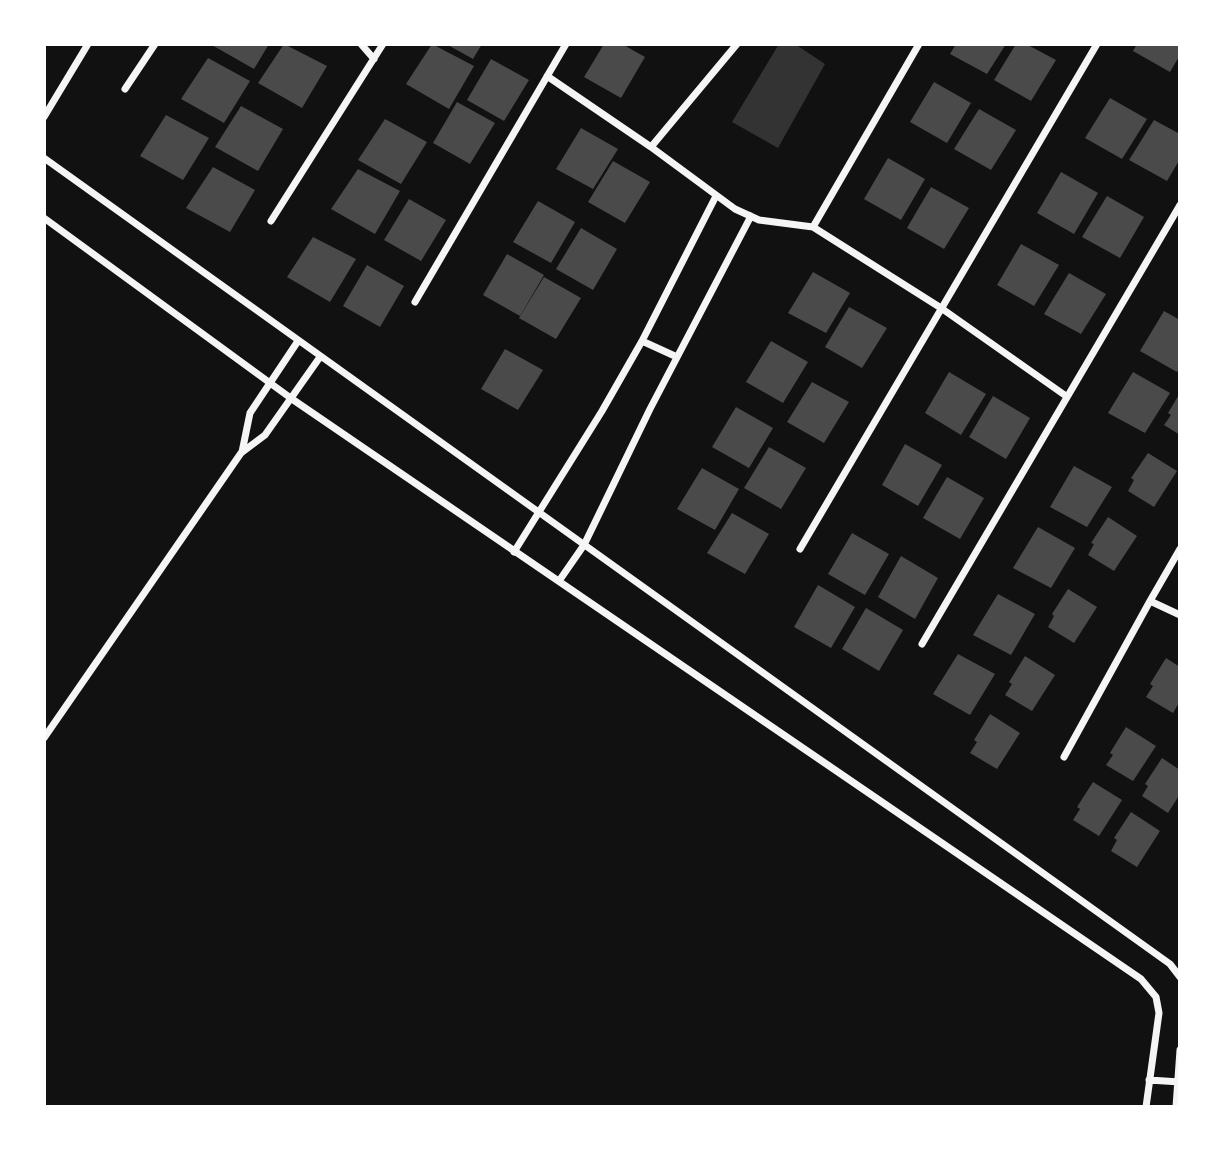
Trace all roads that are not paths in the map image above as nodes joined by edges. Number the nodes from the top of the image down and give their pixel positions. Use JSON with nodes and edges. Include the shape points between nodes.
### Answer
{"nodes":[{"id":1,"x":88,"y":44,"type":"edge"},
{"id":2,"x":155,"y":44,"type":"edge"},
{"id":3,"x":360,"y":44,"type":"edge"},
{"id":4,"x":383,"y":44,"type":"edge"},
{"id":5,"x":566,"y":44,"type":"edge"},
{"id":6,"x":737,"y":44,"type":"edge"},
{"id":7,"x":919,"y":44,"type":"edge"},
{"id":8,"x":1097,"y":44,"type":"edge"},
{"id":9,"x":374,"y":59,"type":"junction"},
{"id":10,"x":547,"y":76,"type":"junction"},
{"id":11,"x":125,"y":89,"type":"dead end"},
{"id":12,"x":44,"y":117,"type":"edge"},
{"id":13,"x":650,"y":147,"type":"junction"},
{"id":14,"x":44,"y":159,"type":"edge"},
{"id":15,"x":716,"y":196,"type":"junction"},
{"id":16,"x":1180,"y":205,"type":"edge"},
{"id":17,"x":751,"y":216,"type":"junction"},
{"id":18,"x":44,"y":218,"type":"edge"},
{"id":19,"x":271,"y":221,"type":"dead end"},
{"id":20,"x":813,"y":227,"type":"junction"},
{"id":21,"x":415,"y":302,"type":"dead end"},
{"id":22,"x":941,"y":308,"type":"junction"},
{"id":23,"x":298,"y":341,"type":"junction"},
{"id":24,"x":642,"y":341,"type":"junction"},
{"id":25,"x":320,"y":357,"type":"junction"},
{"id":26,"x":677,"y":357,"type":"junction"},
{"id":27,"x":269,"y":381,"type":"junction"},
{"id":28,"x":1066,"y":396,"type":"junction"},
{"id":29,"x":292,"y":399,"type":"junction"},
{"id":30,"x":242,"y":453,"type":"junction"},
{"id":31,"x":539,"y":513,"type":"junction"},
{"id":32,"x":584,"y":545,"type":"junction"},
{"id":33,"x":800,"y":549,"type":"dead end"},
{"id":34,"x":1180,"y":549,"type":"edge"},
{"id":35,"x":514,"y":552,"type":"junction"},
{"id":36,"x":559,"y":581,"type":"junction"},
{"id":37,"x":1150,"y":601,"type":"junction"},
{"id":38,"x":1180,"y":615,"type":"edge"},
{"id":39,"x":922,"y":644,"type":"dead end"},
{"id":40,"x":44,"y":738,"type":"edge"},
{"id":41,"x":1064,"y":757,"type":"dead end"},
{"id":42,"x":1180,"y":977,"type":"edge"},
{"id":43,"x":1180,"y":1050,"type":"edge"},
{"id":44,"x":1149,"y":1080,"type":"junction"},
{"id":45,"x":1179,"y":1082,"type":"edge"},
{"id":46,"x":1146,"y":1107,"type":"edge"},
{"id":47,"x":1176,"y":1107,"type":"edge"}],
"edges":[{"from":1,"to":12,"type":"street"},
{"from":2,"to":11,"type":"street"},
{"from":3,"to":9,"type":"street"},
{"from":4,"to":9,"type":"street"},
{"from":5,"to":10,"type":"street"},
{"from":6,"to":13,"type":"street"},
{"from":7,"to":20,"type":"street"},
{"from":8,"to":22,"type":"street"},
{"from":9,"to":19,"type":"street"},
{"from":10,"to":13,"type":"street"},
{"from":10,"to":21,"type":"street"},
{"from":13,"to":15,"type":"street"},
{"from":14,"to":23,"type":"street"},
{"from":15,"to":17,"type":"street"},
{"from":15,"to":24,"type":"street"},
{"from":16,"to":28,"type":"street"},
{"from":17,"to":20,"type":"street"},
{"from":17,"to":26,"type":"street"},
{"from":18,"to":27,"type":"street"},
{"from":20,"to":22,"type":"street"},
{"from":22,"to":28,"type":"street"},
{"from":22,"to":33,"type":"street"},
{"from":23,"to":25,"type":"street"},
{"from":23,"to":27,"type":"street"},
{"from":24,"to":26,"type":"street"},
{"from":24,"to":31,"type":"street"},
{"from":25,"to":29,"type":"street"},
{"from":25,"to":31,"type":"street"},
{"from":26,"to":32,"type":"street"},
{"from":27,"to":29,"type":"street"},
{"from":27,"to":30,"type":"street","via":[[250,413]]},
{"from":28,"to":39,"type":"street"},
{"from":29,"to":30,"type":"street","via":[[265,435]]},
{"from":29,"to":35,"type":"street"},
{"from":30,"to":40,"type":"street"},
{"from":31,"to":32,"type":"street"},
{"from":31,"to":35,"type":"street"},
{"from":32,"to":36,"type":"street"},
{"from":32,"to":42,"type":"street","via":[[1170,964]]},
{"from":34,"to":37,"type":"street"},
{"from":35,"to":36,"type":"street"},
{"from":36,"to":44,"type":"street","via":[[1141,979],[1156,996],[1159,1013]]},
{"from":37,"to":38,"type":"street"},
{"from":37,"to":41,"type":"street"},
{"from":43,"to":45,"type":"street"},
{"from":44,"to":45,"type":"street"},
{"from":44,"to":46,"type":"street"},
{"from":45,"to":47,"type":"street"}]}
